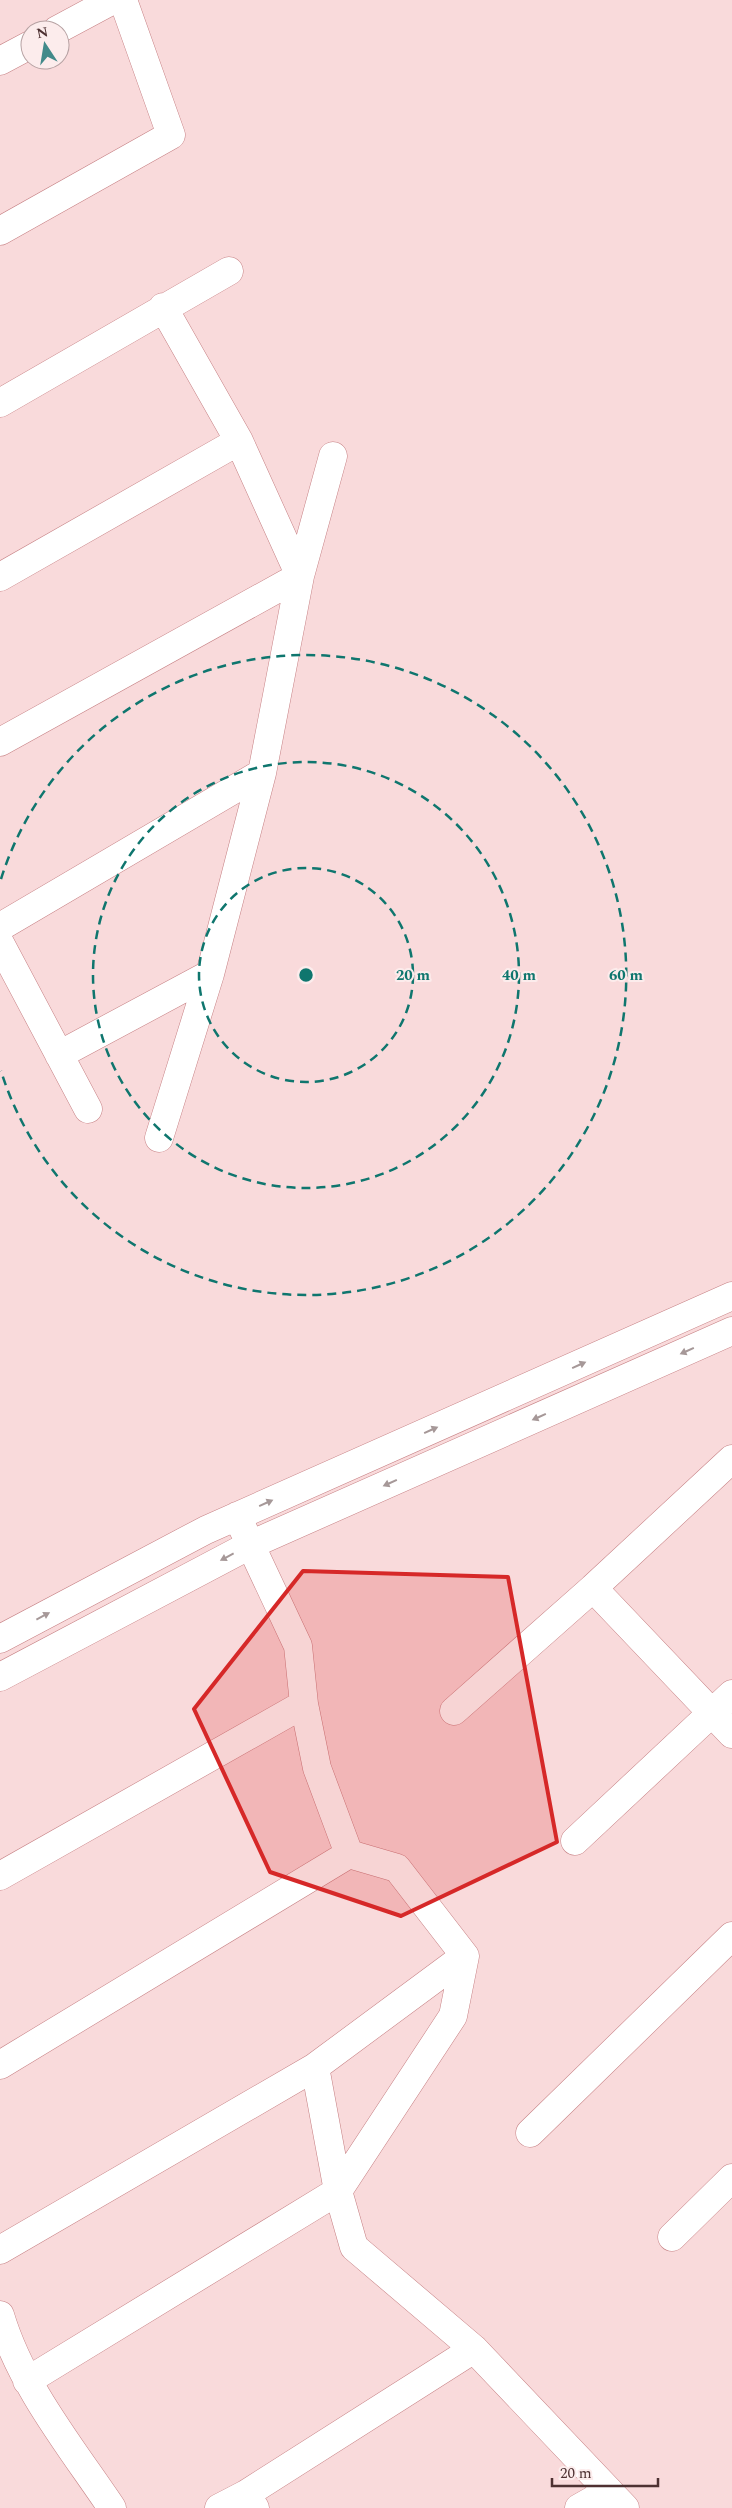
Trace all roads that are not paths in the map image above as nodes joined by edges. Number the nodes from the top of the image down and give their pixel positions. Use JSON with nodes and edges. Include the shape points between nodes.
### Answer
{"nodes":[{"id":1,"x":113,"y":0,"type":"edge"},
{"id":2,"x":123,"y":0,"type":"edge"},
{"id":3,"x":70,"y":23,"type":"edge"},
{"id":4,"x":20,"y":50,"type":"edge"},
{"id":5,"x":0,"y":61,"type":"edge"},
{"id":6,"x":0,"y":231,"type":"edge"},
{"id":7,"x":229,"y":270,"type":"dead end"},
{"id":8,"x":163,"y":307,"type":"junction"},
{"id":9,"x":0,"y":403,"type":"edge"},
{"id":10,"x":239,"y":441,"type":"junction"},
{"id":11,"x":332,"y":456,"type":"dead end"},
{"id":12,"x":300,"y":576,"type":"junction"},
{"id":13,"x":0,"y":577,"type":"edge"},
{"id":14,"x":0,"y":742,"type":"edge"},
{"id":15,"x":262,"y":773,"type":"junction"},
{"id":16,"x":0,"y":927,"type":"edge"},
{"id":17,"x":0,"y":943,"type":"edge"},
{"id":18,"x":210,"y":974,"type":"junction"},
{"id":19,"x":59,"y":1055,"type":"junction"},
{"id":20,"x":88,"y":1109,"type":"dead end"},
{"id":21,"x":159,"y":1138,"type":"dead end"},
{"id":22,"x":732,"y":1296,"type":"edge"},
{"id":23,"x":732,"y":1332,"type":"edge"},
{"id":24,"x":732,"y":1459,"type":"edge"},
{"id":25,"x":237,"y":1516,"type":"junction"},
{"id":26,"x":250,"y":1545,"type":"junction"},
{"id":27,"x":593,"y":1588,"type":"junction"},
{"id":28,"x":0,"y":1639,"type":"edge"},
{"id":29,"x":0,"y":1677,"type":"edge"},
{"id":30,"x":732,"y":1694,"type":"edge"},
{"id":31,"x":304,"y":1704,"type":"junction"},
{"id":32,"x":454,"y":1712,"type":"dead end"},
{"id":33,"x":712,"y":1713,"type":"junction"},
{"id":34,"x":732,"y":1734,"type":"edge"},
{"id":35,"x":575,"y":1841,"type":"dead end"},
{"id":36,"x":348,"y":1854,"type":"junction"},
{"id":37,"x":0,"y":1876,"type":"edge"},
{"id":38,"x":732,"y":1936,"type":"edge"},
{"id":39,"x":465,"y":1956,"type":"junction"},
{"id":40,"x":0,"y":2066,"type":"edge"},
{"id":41,"x":315,"y":2066,"type":"junction"},
{"id":42,"x":530,"y":2133,"type":"dead end"},
{"id":43,"x":732,"y":2178,"type":"edge"},
{"id":44,"x":338,"y":2191,"type":"junction"},
{"id":45,"x":672,"y":2237,"type":"dead end"},
{"id":46,"x":0,"y":2250,"type":"edge"},
{"id":47,"x":0,"y":2315,"type":"edge"},
{"id":48,"x":474,"y":2349,"type":"junction"},
{"id":49,"x":27,"y":2381,"type":"junction"},
{"id":50,"x":617,"y":2500,"type":"edge"},
{"id":51,"x":250,"y":2501,"type":"edge"},
{"id":52,"x":112,"y":2508,"type":"edge"},
{"id":53,"x":219,"y":2508,"type":"edge"},
{"id":54,"x":579,"y":2508,"type":"edge"}],
"edges":[{"from":1,"to":3,"type":"street"},
{"from":2,"to":6,"type":"street","via":[[171,135]]},
{"from":4,"to":5,"type":"street"},
{"from":7,"to":8,"type":"street"},
{"from":8,"to":9,"type":"street"},
{"from":8,"to":10,"type":"street"},
{"from":10,"to":12,"type":"street"},
{"from":10,"to":13,"type":"street"},
{"from":11,"to":12,"type":"street"},
{"from":12,"to":14,"type":"street"},
{"from":12,"to":15,"type":"street"},
{"from":15,"to":16,"type":"street"},
{"from":15,"to":18,"type":"street"},
{"from":17,"to":19,"type":"street"},
{"from":18,"to":19,"type":"street"},
{"from":18,"to":21,"type":"street"},
{"from":19,"to":20,"type":"street"},
{"from":25,"to":22,"type":"street","one_way":true},
{"from":23,"to":26,"type":"street","one_way":true},
{"from":24,"to":27,"type":"street"},
{"from":25,"to":26,"type":"street"},
{"from":28,"to":25,"type":"street","one_way":true},
{"from":26,"to":29,"type":"street","one_way":true},
{"from":26,"to":31,"type":"street","via":[[298,1646]]},
{"from":27,"to":32,"type":"street"},
{"from":27,"to":33,"type":"street"},
{"from":30,"to":33,"type":"street"},
{"from":31,"to":36,"type":"street","via":[[317,1768]]},
{"from":31,"to":37,"type":"street"},
{"from":33,"to":34,"type":"street"},
{"from":33,"to":35,"type":"street"},
{"from":36,"to":39,"type":"street","via":[[398,1868]]},
{"from":36,"to":40,"type":"street"},
{"from":38,"to":42,"type":"street"},
{"from":39,"to":41,"type":"street"},
{"from":39,"to":44,"type":"street","via":[[453,2016]]},
{"from":41,"to":44,"type":"street"},
{"from":41,"to":46,"type":"street"},
{"from":43,"to":45,"type":"street"},
{"from":44,"to":48,"type":"street","via":[[354,2248]]},
{"from":44,"to":49,"type":"street"},
{"from":47,"to":49,"type":"street"},
{"from":48,"to":50,"type":"street"},
{"from":48,"to":51,"type":"street"},
{"from":49,"to":52,"type":"street"},
{"from":50,"to":54,"type":"street"},
{"from":51,"to":53,"type":"street"}]}
